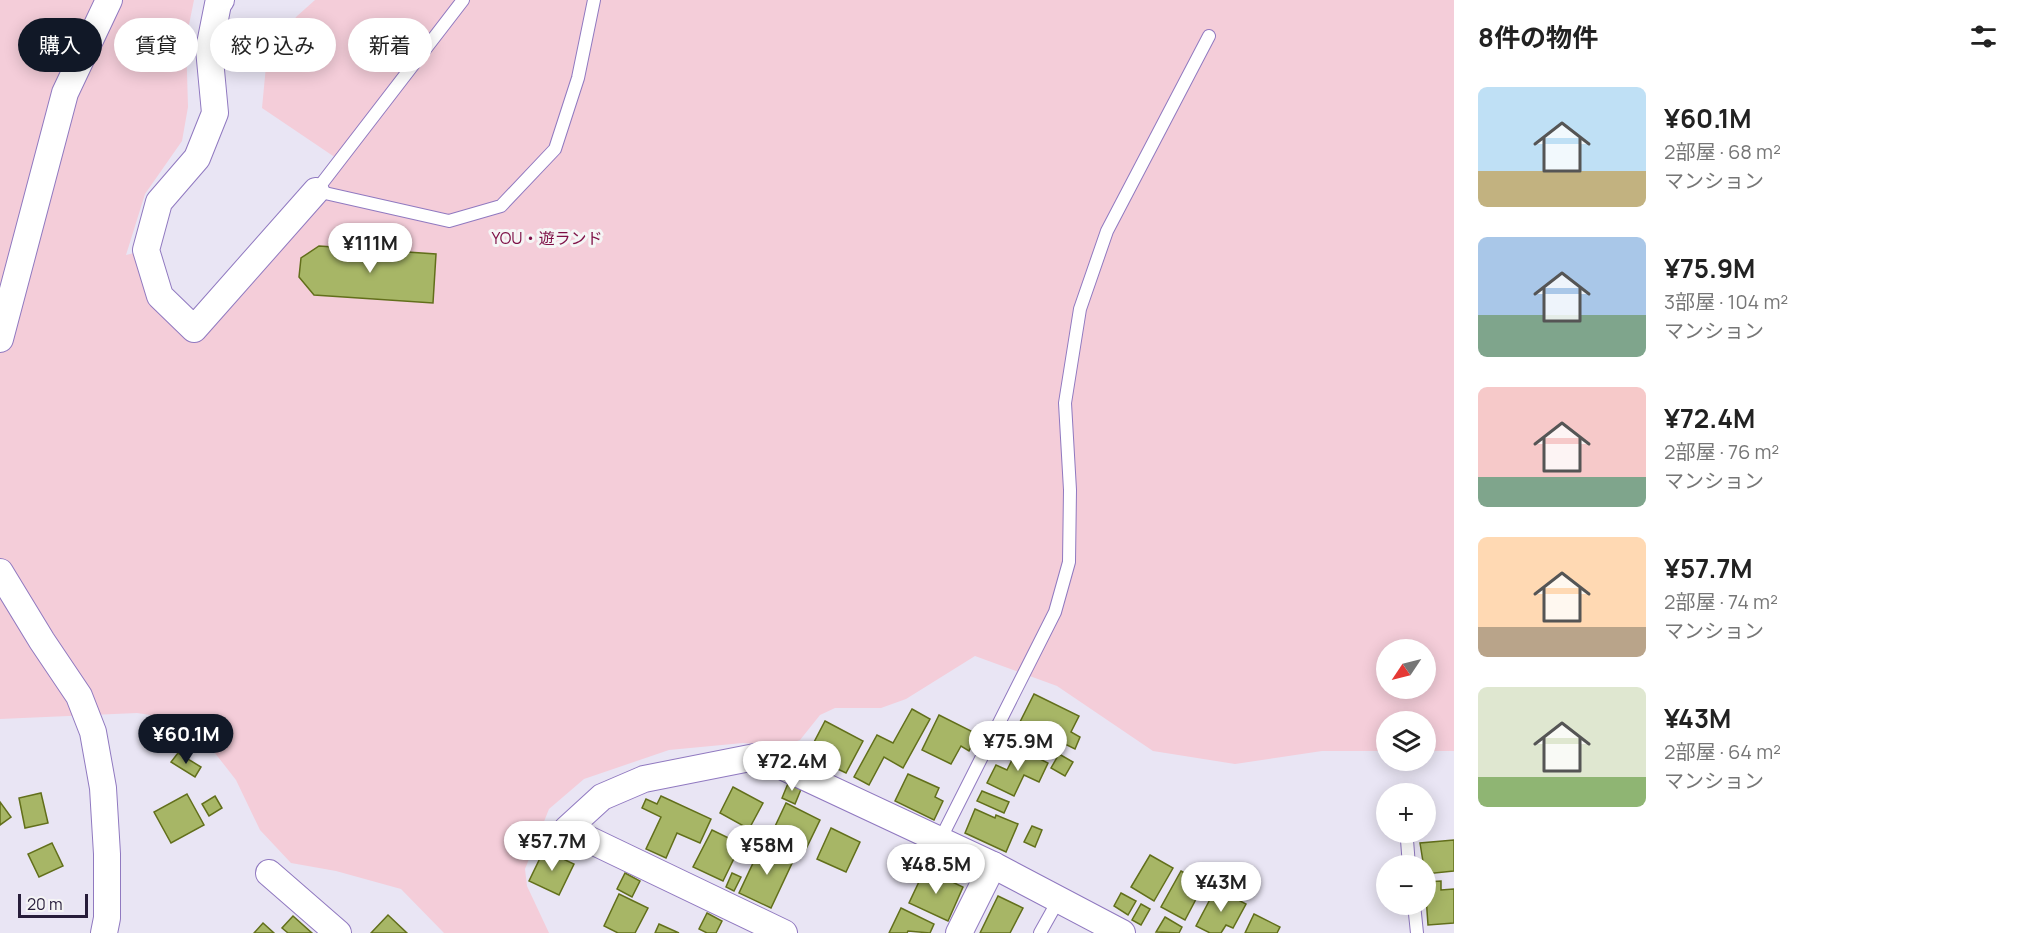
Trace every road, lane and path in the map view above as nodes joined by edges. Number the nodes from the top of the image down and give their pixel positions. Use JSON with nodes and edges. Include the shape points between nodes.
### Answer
{"nodes":[{"id":1,"x":109,"y":0,"type":"edge"},
{"id":2,"x":221,"y":0,"type":"edge"},
{"id":3,"x":463,"y":0,"type":"edge"},
{"id":4,"x":594,"y":0,"type":"edge"},
{"id":5,"x":1209,"y":36,"type":"dead end"},
{"id":6,"x":316,"y":190,"type":"junction"},
{"id":7,"x":0,"y":339,"type":"edge"},
{"id":8,"x":0,"y":572,"type":"edge"},
{"id":9,"x":939,"y":840,"type":"junction"},
{"id":10,"x":993,"y":865,"type":"junction"},
{"id":11,"x":269,"y":873,"type":"dead end"},
{"id":12,"x":1059,"y":899,"type":"junction"},
{"id":13,"x":1415,"y":915,"type":"edge"},
{"id":14,"x":104,"y":933,"type":"edge"},
{"id":15,"x":338,"y":933,"type":"edge"},
{"id":16,"x":784,"y":933,"type":"edge"},
{"id":17,"x":959,"y":933,"type":"edge"},
{"id":18,"x":1041,"y":933,"type":"edge"},
{"id":19,"x":1122,"y":933,"type":"edge"},
{"id":20,"x":1417,"y":933,"type":"edge"}],
"edges":[{"from":1,"to":7,"type":"street","via":[[65,93]]},
{"from":2,"to":6,"type":"street","via":[[209,49],[215,113],[197,158],[159,202],[146,250],[160,296],[194,329]]},
{"from":3,"to":6,"type":"lane"},
{"from":4,"to":6,"type":"lane","via":[[578,78],[555,149],[501,206],[449,221]]},
{"from":5,"to":9,"type":"lane","via":[[1107,231],[1080,309],[1065,403],[1069,562],[1055,612]]},
{"from":8,"to":14,"type":"street","via":[[79,696],[93,732],[103,788],[107,854]]},
{"from":9,"to":10,"type":"street"},
{"from":9,"to":16,"type":"street","via":[[760,756],[644,779],[602,797],[567,829]]},
{"from":10,"to":12,"type":"street"},
{"from":10,"to":17,"type":"street"},
{"from":11,"to":15,"type":"street"},
{"from":12,"to":18,"type":"lane"},
{"from":12,"to":19,"type":"street"},
{"from":13,"to":20,"type":"lane"}]}
